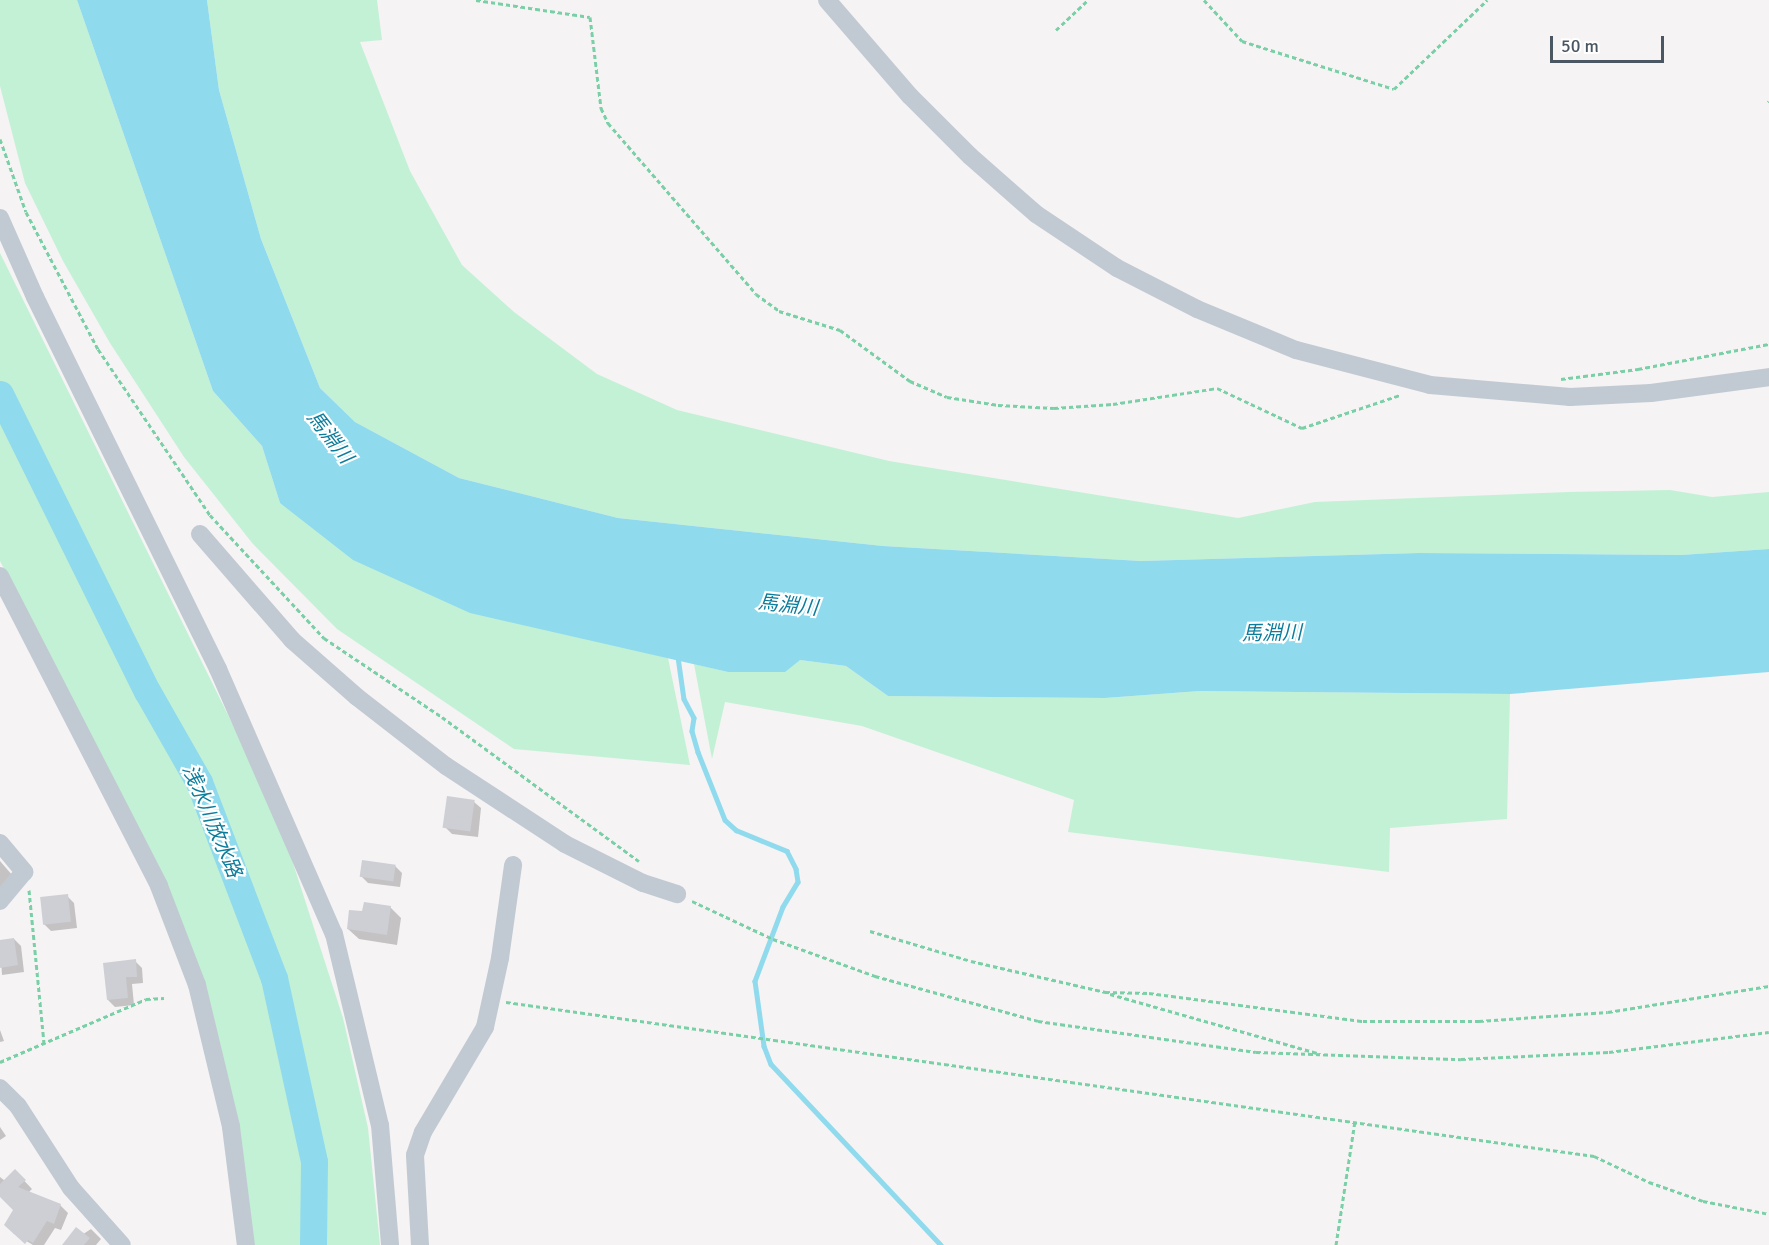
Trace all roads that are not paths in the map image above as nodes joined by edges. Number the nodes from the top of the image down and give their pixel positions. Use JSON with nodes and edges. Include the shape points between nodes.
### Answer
{"nodes":[{"id":1,"x":827,"y":0,"type":"edge"},
{"id":2,"x":0,"y":218,"type":"edge"},
{"id":3,"x":1769,"y":376,"type":"edge"},
{"id":4,"x":200,"y":534,"type":"dead end"},
{"id":5,"x":0,"y":576,"type":"edge"},
{"id":6,"x":0,"y":843,"type":"edge"},
{"id":7,"x":513,"y":865,"type":"dead end"},
{"id":8,"x":677,"y":894,"type":"road end"},
{"id":9,"x":0,"y":901,"type":"edge"},
{"id":10,"x":0,"y":1088,"type":"edge"},
{"id":11,"x":122,"y":1245,"type":"edge"},
{"id":12,"x":246,"y":1245,"type":"edge"},
{"id":13,"x":390,"y":1245,"type":"edge"},
{"id":14,"x":420,"y":1245,"type":"edge"}],
"edges":[{"from":1,"to":3,"type":"street","via":[[910,96],[1036,214],[1117,268],[1197,309],[1296,350],[1430,385],[1570,397],[1652,393]]},
{"from":2,"to":13,"type":"street","via":[[218,669],[334,934],[380,1125]]},
{"from":4,"to":8,"type":"street","via":[[292,640],[437,759],[565,844],[644,883]]},
{"from":5,"to":12,"type":"street","via":[[159,886],[197,985],[231,1127]]},
{"from":6,"to":9,"type":"street","via":[[24,872]]},
{"from":7,"to":14,"type":"street","via":[[485,1027],[423,1132],[415,1155]]},
{"from":10,"to":11,"type":"street","via":[[18,1106],[71,1188]]}]}
